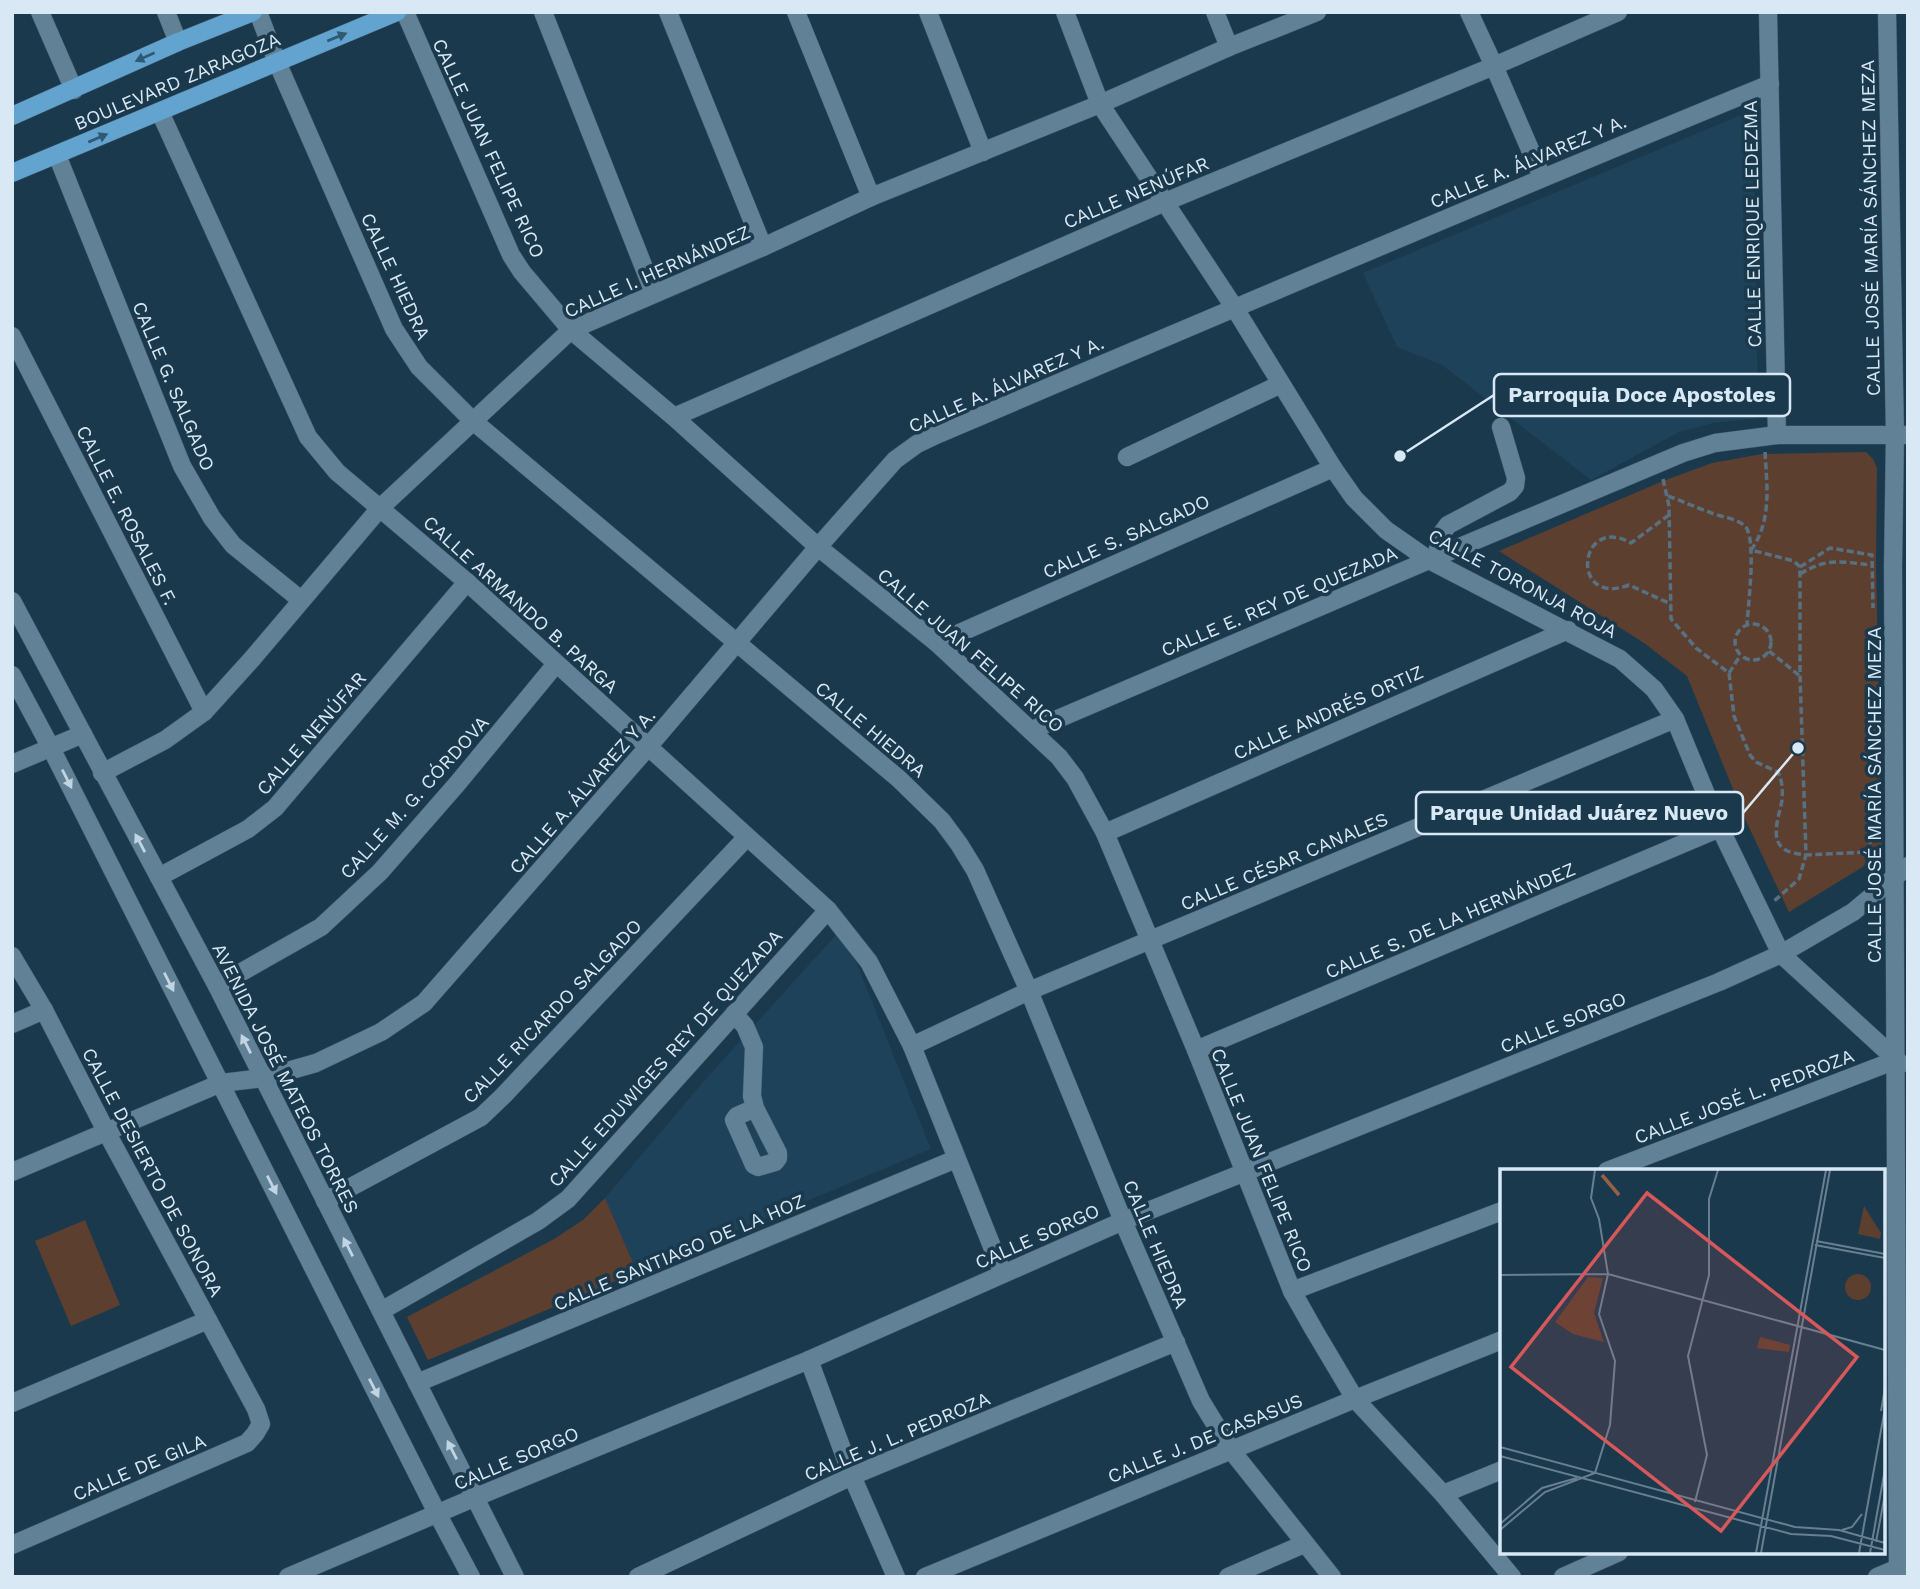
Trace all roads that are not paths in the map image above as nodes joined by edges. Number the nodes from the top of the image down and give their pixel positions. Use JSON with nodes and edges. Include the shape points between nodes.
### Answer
{"nodes":[{"id":1,"x":40,"y":12,"type":"edge"},
{"id":2,"x":166,"y":12,"type":"edge"},
{"id":3,"x":256,"y":12,"type":"edge"},
{"id":4,"x":397,"y":12,"type":"edge"},
{"id":5,"x":405,"y":12,"type":"edge"},
{"id":6,"x":543,"y":12,"type":"edge"},
{"id":7,"x":668,"y":12,"type":"edge"},
{"id":8,"x":796,"y":12,"type":"edge"},
{"id":9,"x":928,"y":12,"type":"edge"},
{"id":10,"x":1065,"y":12,"type":"edge"},
{"id":11,"x":1215,"y":12,"type":"edge"},
{"id":12,"x":1317,"y":12,"type":"edge"},
{"id":13,"x":1469,"y":12,"type":"edge"},
{"id":14,"x":1618,"y":12,"type":"edge"},
{"id":15,"x":1768,"y":12,"type":"edge"},
{"id":16,"x":1887,"y":12,"type":"edge"},
{"id":17,"x":178,"y":42,"type":"junction"},
{"id":18,"x":1229,"y":47,"type":"junction"},
{"id":19,"x":277,"y":62,"type":"junction"},
{"id":20,"x":1494,"y":66,"type":"junction"},
{"id":21,"x":1770,"y":84,"type":"junction"},
{"id":22,"x":74,"y":90,"type":"junction"},
{"id":23,"x":1100,"y":104,"type":"junction"},
{"id":24,"x":160,"y":112,"type":"junction"},
{"id":25,"x":12,"y":116,"type":"edge"},
{"id":26,"x":983,"y":152,"type":"junction"},
{"id":27,"x":57,"y":155,"type":"junction"},
{"id":28,"x":12,"y":173,"type":"edge"},
{"id":29,"x":1542,"y":177,"type":"junction"},
{"id":30,"x":871,"y":197,"type":"junction"},
{"id":31,"x":1166,"y":202,"type":"junction"},
{"id":32,"x":763,"y":247,"type":"junction"},
{"id":33,"x":654,"y":293,"type":"junction"},
{"id":34,"x":1234,"y":307,"type":"junction"},
{"id":35,"x":571,"y":330,"type":"junction"},
{"id":36,"x":12,"y":336,"type":"edge"},
{"id":37,"x":1281,"y":384,"type":"junction"},
{"id":38,"x":674,"y":417,"type":"junction"},
{"id":39,"x":472,"y":421,"type":"junction"},
{"id":40,"x":1501,"y":427,"type":"dead end"},
{"id":41,"x":1770,"y":435,"type":"junction"},
{"id":42,"x":1901,"y":435,"type":"edge"},
{"id":43,"x":1127,"y":457,"type":"dead end"},
{"id":44,"x":1333,"y":468,"type":"junction"},
{"id":45,"x":380,"y":508,"type":"junction"},
{"id":46,"x":818,"y":547,"type":"junction"},
{"id":47,"x":1432,"y":558,"type":"junction"},
{"id":48,"x":467,"y":582,"type":"junction"},
{"id":49,"x":301,"y":600,"type":"junction"},
{"id":50,"x":12,"y":601,"type":"edge"},
{"id":51,"x":1568,"y":630,"type":"junction"},
{"id":52,"x":737,"y":643,"type":"junction"},
{"id":53,"x":937,"y":643,"type":"junction"},
{"id":54,"x":556,"y":664,"type":"junction"},
{"id":55,"x":12,"y":675,"type":"edge"},
{"id":56,"x":204,"y":712,"type":"junction"},
{"id":57,"x":1675,"y":719,"type":"junction"},
{"id":58,"x":1032,"y":730,"type":"junction"},
{"id":59,"x":83,"y":734,"type":"junction"},
{"id":60,"x":648,"y":747,"type":"junction"},
{"id":61,"x":51,"y":748,"type":"junction"},
{"id":62,"x":12,"y":764,"type":"edge"},
{"id":63,"x":102,"y":773,"type":"junction"},
{"id":64,"x":1720,"y":828,"type":"junction"},
{"id":65,"x":1105,"y":833,"type":"junction"},
{"id":66,"x":747,"y":837,"type":"junction"},
{"id":67,"x":1902,"y":871,"type":"edge"},
{"id":68,"x":159,"y":877,"type":"junction"},
{"id":69,"x":828,"y":910,"type":"junction"},
{"id":70,"x":1150,"y":941,"type":"junction"},
{"id":71,"x":1781,"y":954,"type":"junction"},
{"id":72,"x":12,"y":956,"type":"edge"},
{"id":73,"x":217,"y":986,"type":"junction"},
{"id":74,"x":1029,"y":991,"type":"junction"},
{"id":75,"x":44,"y":1010,"type":"junction"},
{"id":76,"x":734,"y":1014,"type":"junction"},
{"id":77,"x":12,"y":1024,"type":"edge"},
{"id":78,"x":912,"y":1046,"type":"junction"},
{"id":79,"x":1196,"y":1050,"type":"junction"},
{"id":80,"x":1902,"y":1065,"type":"edge"},
{"id":81,"x":263,"y":1078,"type":"junction"},
{"id":82,"x":221,"y":1083,"type":"junction"},
{"id":83,"x":755,"y":1108,"type":"dead end"},
{"id":84,"x":107,"y":1133,"type":"junction"},
{"id":85,"x":956,"y":1159,"type":"junction"},
{"id":86,"x":1613,"y":1169,"type":"edge"},
{"id":87,"x":12,"y":1172,"type":"edge"},
{"id":88,"x":1244,"y":1173,"type":"junction"},
{"id":89,"x":1890,"y":1186,"type":"edge"},
{"id":90,"x":325,"y":1201,"type":"junction"},
{"id":91,"x":1500,"y":1212,"type":"edge"},
{"id":92,"x":1123,"y":1221,"type":"junction"},
{"id":93,"x":1003,"y":1274,"type":"junction"},
{"id":94,"x":1292,"y":1291,"type":"junction"},
{"id":95,"x":1890,"y":1306,"type":"edge"},
{"id":96,"x":381,"y":1311,"type":"junction"},
{"id":97,"x":208,"y":1320,"type":"junction"},
{"id":98,"x":1500,"y":1341,"type":"edge"},
{"id":99,"x":1176,"y":1342,"type":"junction"},
{"id":100,"x":809,"y":1360,"type":"junction"},
{"id":101,"x":417,"y":1383,"type":"junction"},
{"id":102,"x":1355,"y":1399,"type":"junction"},
{"id":103,"x":12,"y":1403,"type":"edge"},
{"id":104,"x":256,"y":1409,"type":"joint"},
{"id":105,"x":1890,"y":1435,"type":"edge"},
{"id":106,"x":1231,"y":1450,"type":"junction"},
{"id":107,"x":1500,"y":1471,"type":"edge"},
{"id":108,"x":852,"y":1476,"type":"junction"},
{"id":109,"x":1443,"y":1494,"type":"junction"},
{"id":110,"x":475,"y":1497,"type":"junction"},
{"id":111,"x":437,"y":1513,"type":"junction"},
{"id":112,"x":1304,"y":1544,"type":"junction"},
{"id":113,"x":12,"y":1545,"type":"edge"},
{"id":114,"x":1615,"y":1554,"type":"edge"},
{"id":115,"x":1898,"y":1573,"type":"edge"},
{"id":116,"x":288,"y":1577,"type":"edge"},
{"id":117,"x":471,"y":1577,"type":"edge"},
{"id":118,"x":515,"y":1577,"type":"edge"},
{"id":119,"x":638,"y":1577,"type":"edge"},
{"id":120,"x":896,"y":1577,"type":"edge"},
{"id":121,"x":925,"y":1577,"type":"edge"},
{"id":122,"x":1228,"y":1577,"type":"edge"},
{"id":123,"x":1332,"y":1577,"type":"edge"},
{"id":124,"x":1512,"y":1577,"type":"edge"},
{"id":125,"x":1563,"y":1577,"type":"edge"},
{"id":126,"x":1877,"y":1577,"type":"edge"}],
"edges":[{"from":1,"to":22,"type":"street"},
{"from":2,"to":17,"type":"street"},
{"from":3,"to":17,"type":"main road","name":"BOULEVARD ZARAGOZA"},
{"from":3,"to":19,"type":"street","name":"CALLE HIEDRA"},
{"from":19,"to":4,"type":"main road","name":"BOULEVARD ZARAGOZA","one_way":true},
{"from":5,"to":35,"type":"street","name":"CALLE JUAN FELIPE RICO","via":[[511,255]]},
{"from":6,"to":33,"type":"street"},
{"from":7,"to":32,"type":"street"},
{"from":8,"to":30,"type":"street"},
{"from":9,"to":26,"type":"street"},
{"from":10,"to":23,"type":"street","name":"CALLE TORONJA ROJA"},
{"from":11,"to":18,"type":"street"},
{"from":12,"to":18,"type":"street","name":"CALLE I. HERNÁNDEZ"},
{"from":13,"to":20,"type":"street"},
{"from":14,"to":20,"type":"street","name":"CALLE NENÚFAR"},
{"from":15,"to":21,"type":"street","name":"CALLE ENRIQUE LEDEZMA"},
{"from":16,"to":42,"type":"street","name":"CALLE JOSÉ MARÍA SÁNCHEZ MEZA"},
{"from":17,"to":22,"type":"main road","name":"BOULEVARD ZARAGOZA","one_way":true},
{"from":18,"to":23,"type":"street","name":"CALLE I. HERNÁNDEZ"},
{"from":19,"to":24,"type":"main road","name":"BOULEVARD ZARAGOZA"},
{"from":19,"to":39,"type":"street","name":"CALLE HIEDRA","via":[[394,329],[419,367]]},
{"from":20,"to":29,"type":"street"},
{"from":20,"to":31,"type":"street","name":"CALLE NENÚFAR"},
{"from":21,"to":29,"type":"street","name":"CALLE A. ÁLVAREZ Y A."},
{"from":21,"to":41,"type":"street","name":"CALLE ENRIQUE LEDEZMA"},
{"from":22,"to":25,"type":"main road","name":"BOULEVARD ZARAGOZA"},
{"from":23,"to":26,"type":"street","name":"CALLE I. HERNÁNDEZ"},
{"from":23,"to":31,"type":"street","name":"CALLE TORONJA ROJA"},
{"from":27,"to":24,"type":"main road","name":"BOULEVARD ZARAGOZA","one_way":true},
{"from":24,"to":45,"type":"street","name":"CALLE ARMANDO B. PARGA","via":[[309,437],[337,472]]},
{"from":26,"to":30,"type":"street","name":"CALLE I. HERNÁNDEZ"},
{"from":27,"to":28,"type":"main road","name":"BOULEVARD ZARAGOZA"},
{"from":27,"to":49,"type":"street","name":"CALLE G. SALGADO","via":[[182,466],[233,544]]},
{"from":29,"to":34,"type":"street","name":"CALLE A. ÁLVAREZ Y A."},
{"from":30,"to":32,"type":"street","name":"CALLE I. HERNÁNDEZ"},
{"from":31,"to":34,"type":"street","name":"CALLE TORONJA ROJA"},
{"from":31,"to":38,"type":"street","name":"CALLE NENÚFAR"},
{"from":32,"to":33,"type":"street","name":"CALLE I. HERNÁNDEZ"},
{"from":33,"to":35,"type":"street","name":"CALLE I. HERNÁNDEZ"},
{"from":34,"to":37,"type":"street","name":"CALLE TORONJA ROJA"},
{"from":34,"to":46,"type":"street","name":"CALLE A. ÁLVAREZ Y A.","via":[[917,444],[895,460]]},
{"from":35,"to":38,"type":"street","name":"CALLE JUAN FELIPE RICO"},
{"from":35,"to":39,"type":"street","name":"CALLE I. HERNÁNDEZ"},
{"from":36,"to":56,"type":"street","name":"CALLE E. ROSALES F."},
{"from":37,"to":43,"type":"street"},
{"from":37,"to":44,"type":"street","name":"CALLE TORONJA ROJA"},
{"from":38,"to":46,"type":"street","name":"CALLE JUAN FELIPE RICO"},
{"from":39,"to":45,"type":"street","name":"CALLE I. HERNÁNDEZ"},
{"from":39,"to":52,"type":"street","name":"CALLE HIEDRA"},
{"from":40,"to":47,"type":"street","via":[[1515,486],[1448,525]]},
{"from":41,"to":42,"type":"street","name":"CALLE E. REY DE QUEZADA"},
{"from":41,"to":47,"type":"street","name":"CALLE E. REY DE QUEZADA","via":[[1715,443],[1657,463]]},
{"from":42,"to":67,"type":"street","name":"CALLE JOSÉ MARÍA SÁNCHEZ MEZA","via":[[1893,567]]},
{"from":44,"to":47,"type":"street","name":"CALLE TORONJA ROJA","via":[[1354,498],[1386,530]]},
{"from":44,"to":53,"type":"street","name":"CALLE S. SALGADO"},
{"from":45,"to":48,"type":"street","name":"CALLE ARMANDO B. PARGA"},
{"from":45,"to":49,"type":"street","name":"CALLE I. HERNÁNDEZ"},
{"from":46,"to":52,"type":"street","name":"CALLE A. ÁLVAREZ Y A."},
{"from":46,"to":53,"type":"street","name":"CALLE JUAN FELIPE RICO"},
{"from":47,"to":51,"type":"street","name":"CALLE TORONJA ROJA"},
{"from":47,"to":58,"type":"street","name":"CALLE E. REY DE QUEZADA"},
{"from":48,"to":54,"type":"street","name":"CALLE ARMANDO B. PARGA"},
{"from":48,"to":68,"type":"street","name":"CALLE NENÚFAR","via":[[275,808],[248,829]]},
{"from":49,"to":56,"type":"street","name":"CALLE I. HERNÁNDEZ"},
{"from":50,"to":59,"type":"street","name":"AVENIDA JOSÉ MATEOS TORRES"},
{"from":51,"to":57,"type":"street","name":"CALLE TORONJA ROJA","via":[[1637,672]]},
{"from":51,"to":65,"type":"street","name":"CALLE ANDRÉS ORTIZ"},
{"from":52,"to":60,"type":"street","name":"CALLE A. ÁLVAREZ Y A."},
{"from":52,"to":74,"type":"street","name":"CALLE HIEDRA","via":[[943,821],[975,870]]},
{"from":53,"to":58,"type":"street","name":"CALLE JUAN FELIPE RICO"},
{"from":54,"to":60,"type":"street","name":"CALLE ARMANDO B. PARGA"},
{"from":54,"to":73,"type":"street","name":"CALLE M. G. CÓRDOVA","via":[[380,872],[321,927]]},
{"from":55,"to":61,"type":"street"},
{"from":56,"to":63,"type":"street","name":"CALLE I. HERNÁNDEZ","via":[[165,740]]},
{"from":57,"to":64,"type":"street","name":"CALLE TORONJA ROJA"},
{"from":57,"to":70,"type":"street","name":"CALLE CÉSAR CANALES"},
{"from":58,"to":65,"type":"street","name":"CALLE JUAN FELIPE RICO","via":[[1075,778]]},
{"from":59,"to":61,"type":"street"},
{"from":59,"to":63,"type":"street","name":"AVENIDA JOSÉ MATEOS TORRES"},
{"from":60,"to":66,"type":"street","name":"CALLE ARMANDO B. PARGA"},
{"from":60,"to":81,"type":"street","name":"CALLE A. ÁLVAREZ Y A.","via":[[424,1003],[381,1032],[316,1062]]},
{"from":61,"to":62,"type":"street"},
{"from":61,"to":82,"type":"street","one_way":true},
{"from":68,"to":63,"type":"street","name":"AVENIDA JOSÉ MATEOS TORRES","one_way":true},
{"from":64,"to":71,"type":"street","name":"CALLE TORONJA ROJA"},
{"from":64,"to":79,"type":"street","name":"CALLE S. DE LA HERNÁNDEZ"},
{"from":65,"to":70,"type":"street","name":"CALLE JUAN FELIPE RICO"},
{"from":66,"to":69,"type":"street","name":"CALLE ARMANDO B. PARGA"},
{"from":66,"to":90,"type":"street","name":"CALLE RICARDO SALGADO","via":[[481,1117]]},
{"from":67,"to":71,"type":"street","name":"CALLE SORGO","via":[[1853,912]]},
{"from":67,"to":80,"type":"street","name":"CALLE JOSÉ MARÍA SÁNCHEZ MEZA"},
{"from":68,"to":73,"type":"street","name":"AVENIDA JOSÉ MATEOS TORRES"},
{"from":69,"to":76,"type":"street","name":"CALLE EDUWIGES REY DE QUEZADA"},
{"from":69,"to":78,"type":"street","name":"CALLE ARMANDO B. PARGA","via":[[869,962]]},
{"from":70,"to":74,"type":"street","name":"CALLE CÉSAR CANALES"},
{"from":70,"to":79,"type":"street","name":"CALLE JUAN FELIPE RICO"},
{"from":71,"to":80,"type":"street","name":"CALLE TORONJA ROJA"},
{"from":71,"to":88,"type":"street","name":"CALLE SORGO"},
{"from":72,"to":75,"type":"street","name":"CALLE DESIERTO DE SONORA"},
{"from":81,"to":73,"type":"street","name":"AVENIDA JOSÉ MATEOS TORRES","one_way":true},
{"from":74,"to":78,"type":"street","name":"CALLE CÉSAR CANALES"},
{"from":74,"to":92,"type":"street","name":"CALLE HIEDRA"},
{"from":75,"to":77,"type":"street"},
{"from":75,"to":84,"type":"street","name":"CALLE DESIERTO DE SONORA"},
{"from":76,"to":83,"type":"street","via":[[754,1047]]},
{"from":76,"to":96,"type":"street","name":"CALLE EDUWIGES REY DE QUEZADA","via":[[568,1199]]},
{"from":78,"to":85,"type":"street","name":"CALLE ARMANDO B. PARGA"},
{"from":79,"to":88,"type":"street","name":"CALLE JUAN FELIPE RICO"},
{"from":80,"to":86,"type":"street","name":"CALLE JOSÉ L. PEDROZA"},
{"from":80,"to":89,"type":"street","name":"CALLE JOSÉ MARÍA SÁNCHEZ MEZA"},
{"from":81,"to":82,"type":"street","name":"CALLE A. ÁLVAREZ Y A."},
{"from":81,"to":90,"type":"street","name":"AVENIDA JOSÉ MATEOS TORRES"},
{"from":82,"to":84,"type":"street","name":"CALLE A. ÁLVAREZ Y A."},
{"from":82,"to":111,"type":"street","one_way":true},
{"from":84,"to":87,"type":"street","name":"CALLE A. ÁLVAREZ Y A."},
{"from":84,"to":97,"type":"street","name":"CALLE DESIERTO DE SONORA"},
{"from":85,"to":93,"type":"street","name":"CALLE ARMANDO B. PARGA"},
{"from":85,"to":101,"type":"street","name":"CALLE SANTIAGO DE LA HOZ"},
{"from":88,"to":92,"type":"street","name":"CALLE SORGO"},
{"from":88,"to":94,"type":"street","name":"CALLE JUAN FELIPE RICO"},
{"from":89,"to":95,"type":"street","name":"CALLE JOSÉ MARÍA SÁNCHEZ MEZA"},
{"from":96,"to":90,"type":"street","name":"AVENIDA JOSÉ MATEOS TORRES","one_way":true},
{"from":91,"to":94,"type":"street"},
{"from":92,"to":93,"type":"street","name":"CALLE SORGO"},
{"from":92,"to":99,"type":"street","name":"CALLE HIEDRA"},
{"from":93,"to":100,"type":"street","name":"CALLE SORGO"},
{"from":94,"to":102,"type":"street","name":"CALLE JUAN FELIPE RICO"},
{"from":95,"to":105,"type":"street","name":"CALLE JOSÉ MARÍA SÁNCHEZ MEZA"},
{"from":96,"to":101,"type":"street","name":"AVENIDA JOSÉ MATEOS TORRES"},
{"from":97,"to":103,"type":"street"},
{"from":97,"to":104,"type":"street","name":"CALLE DESIERTO DE SONORA"},
{"from":98,"to":102,"type":"street","name":"CALLE J. DE CASASUS"},
{"from":99,"to":106,"type":"street","name":"CALLE HIEDRA","via":[[1201,1401]]},
{"from":99,"to":108,"type":"street","name":"CALLE J. L. PEDROZA"},
{"from":100,"to":108,"type":"street"},
{"from":100,"to":110,"type":"street","name":"CALLE SORGO"},
{"from":110,"to":101,"type":"street","name":"AVENIDA JOSÉ MATEOS TORRES","one_way":true},
{"from":102,"to":106,"type":"street","name":"CALLE J. DE CASASUS"},
{"from":102,"to":109,"type":"street","name":"CALLE JUAN FELIPE RICO"},
{"from":104,"to":113,"type":"street","name":"CALLE DE GILA","via":[[261,1424],[247,1443]]},
{"from":105,"to":115,"type":"street","name":"CALLE JOSÉ MARÍA SÁNCHEZ MEZA"},
{"from":106,"to":112,"type":"street","name":"CALLE HIEDRA"},
{"from":106,"to":121,"type":"street","name":"CALLE J. DE CASASUS"},
{"from":107,"to":109,"type":"street"},
{"from":108,"to":119,"type":"street","name":"CALLE J. L. PEDROZA"},
{"from":108,"to":120,"type":"street"},
{"from":109,"to":124,"type":"street","name":"CALLE JUAN FELIPE RICO"},
{"from":110,"to":111,"type":"street","name":"CALLE SORGO"},
{"from":110,"to":118,"type":"street","name":"AVENIDA JOSÉ MATEOS TORRES"},
{"from":111,"to":116,"type":"street","name":"CALLE SORGO"},
{"from":111,"to":117,"type":"street"},
{"from":112,"to":122,"type":"street"},
{"from":112,"to":123,"type":"street","name":"CALLE HIEDRA"},
{"from":114,"to":125,"type":"street"},
{"from":115,"to":126,"type":"street"}]}
